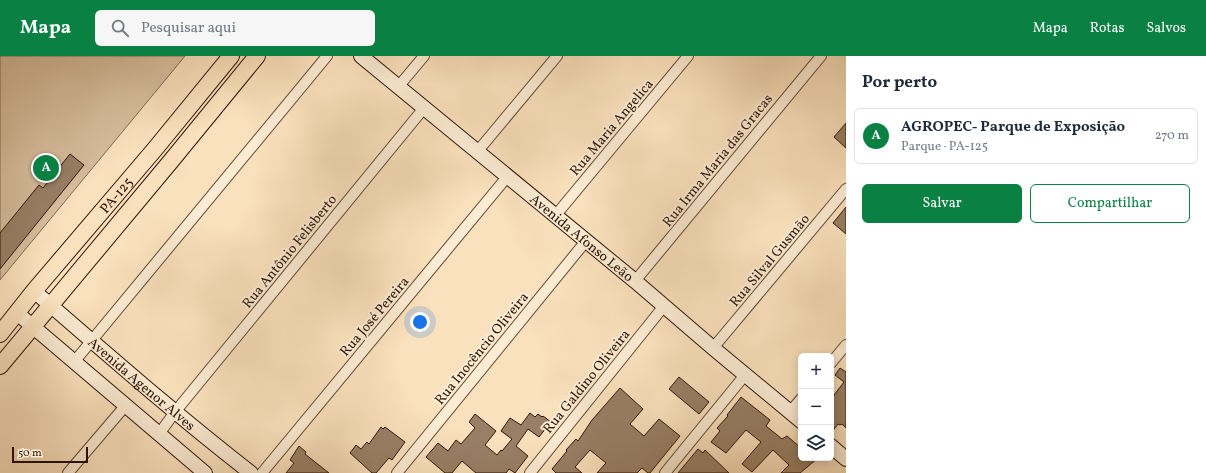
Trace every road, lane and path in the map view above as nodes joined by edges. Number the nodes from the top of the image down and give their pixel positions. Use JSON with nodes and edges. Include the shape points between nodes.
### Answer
{"nodes":[{"id":1,"x":257,"y":56,"type":"edge"},
{"id":2,"x":327,"y":56,"type":"edge"},
{"id":3,"x":361,"y":56,"type":"edge"},
{"id":4,"x":424,"y":56,"type":"edge"},
{"id":5,"x":557,"y":56,"type":"edge"},
{"id":6,"x":688,"y":56,"type":"edge"},
{"id":7,"x":820,"y":56,"type":"edge"},
{"id":8,"x":228,"y":60,"type":"edge"},
{"id":9,"x":239,"y":77,"type":"junction"},
{"id":10,"x":398,"y":87,"type":"junction"},
{"id":11,"x":424,"y":108,"type":"junction"},
{"id":12,"x":155,"y":149,"type":"junction"},
{"id":13,"x":477,"y":152,"type":"junction"},
{"id":14,"x":171,"y":161,"type":"junction"},
{"id":15,"x":507,"y":177,"type":"junction"},
{"id":16,"x":846,"y":189,"type":"edge"},
{"id":17,"x":555,"y":216,"type":"junction"},
{"id":18,"x":586,"y":242,"type":"junction"},
{"id":19,"x":635,"y":281,"type":"junction"},
{"id":20,"x":34,"y":291,"type":"junction"},
{"id":21,"x":51,"y":305,"type":"junction"},
{"id":22,"x":664,"y":306,"type":"junction"},
{"id":23,"x":17,"y":314,"type":"junction"},
{"id":24,"x":32,"y":327,"type":"junction"},
{"id":25,"x":0,"y":334,"type":"edge"},
{"id":26,"x":90,"y":341,"type":"junction"},
{"id":27,"x":846,"y":345,"type":"edge"},
{"id":28,"x":713,"y":348,"type":"junction"},
{"id":29,"x":834,"y":359,"type":"edge"},
{"id":30,"x":74,"y":362,"type":"junction"},
{"id":31,"x":0,"y":366,"type":"edge"},
{"id":32,"x":745,"y":375,"type":"junction"},
{"id":33,"x":798,"y":403,"type":"edge"},
{"id":34,"x":126,"y":405,"type":"junction"},
{"id":35,"x":176,"y":412,"type":"junction"},
{"id":36,"x":790,"y":412,"type":"junction"},
{"id":37,"x":798,"y":419,"type":"edge"},
{"id":38,"x":159,"y":434,"type":"junction"},
{"id":39,"x":834,"y":448,"type":"edge"},
{"id":40,"x":846,"y":458,"type":"edge"},
{"id":41,"x":68,"y":473,"type":"edge"},
{"id":42,"x":205,"y":473,"type":"edge"},
{"id":43,"x":250,"y":473,"type":"edge"},
{"id":44,"x":262,"y":473,"type":"edge"},
{"id":45,"x":397,"y":473,"type":"edge"},
{"id":46,"x":530,"y":473,"type":"edge"},
{"id":47,"x":665,"y":473,"type":"edge"}],
"edges":[{"from":1,"to":9,"type":"main road","number":"PA-125"},
{"from":2,"to":26,"type":"street"},
{"from":3,"to":10,"type":"street","name":"Avenida Afonso Leão"},
{"from":4,"to":10,"type":"street"},
{"from":5,"to":13,"type":"street"},
{"from":6,"to":17,"type":"street","name":"Rua Maria Angelica"},
{"from":7,"to":19,"type":"street","name":"Rua Irma Maria das Gracas"},
{"from":8,"to":9,"type":"main road"},
{"from":8,"to":12,"type":"main road","name":"PA-125","number":"PA-125"},
{"from":9,"to":14,"type":"main road","number":"PA-125"},
{"from":10,"to":11,"type":"street","name":"Avenida Afonso Leão"},
{"from":11,"to":13,"type":"street","name":"Avenida Afonso Leão"},
{"from":11,"to":35,"type":"street","name":"Rua Antônio Felisberto"},
{"from":12,"to":14,"type":"main road"},
{"from":12,"to":20,"type":"main road","name":"PA-125","number":"PA-125"},
{"from":13,"to":15,"type":"street","name":"Avenida Afonso Leão"},
{"from":14,"to":21,"type":"main road","number":"PA-125"},
{"from":15,"to":17,"type":"street","name":"Avenida Afonso Leão"},
{"from":15,"to":44,"type":"street","name":"Rua José Pereira"},
{"from":16,"to":28,"type":"street","name":"Rua Silval Gusmão"},
{"from":17,"to":18,"type":"street","name":"Avenida Afonso Leão"},
{"from":18,"to":19,"type":"street","name":"Avenida Afonso Leão"},
{"from":18,"to":45,"type":"street","name":"Rua Inocêncio Oliveira"},
{"from":19,"to":22,"type":"street","name":"Avenida Afonso Leão"},
{"from":20,"to":21,"type":"street","name":"Avenida Agenor Alves"},
{"from":20,"to":23,"type":"main road","name":"PA-125","number":"PA-125"},
{"from":21,"to":24,"type":"main road","number":"PA-125"},
{"from":21,"to":26,"type":"street","name":"Avenida Agenor Alves"},
{"from":22,"to":28,"type":"street","name":"Avenida Afonso Leão"},
{"from":22,"to":46,"type":"street","name":"Rua Galdino Oliveira"},
{"from":23,"to":24,"type":"street"},
{"from":23,"to":25,"type":"main road","name":"PA-125","number":"PA-125"},
{"from":24,"to":30,"type":"street"},
{"from":24,"to":31,"type":"main road","number":"PA-125"},
{"from":26,"to":30,"type":"street"},
{"from":26,"to":35,"type":"street","name":"Avenida Agenor Alves"},
{"from":27,"to":29,"type":"street"},
{"from":28,"to":32,"type":"street","name":"Avenida Afonso Leão"},
{"from":30,"to":34,"type":"street"},
{"from":32,"to":36,"type":"street","name":"Avenida Afonso Leão"},
{"from":32,"to":47,"type":"street"},
{"from":33,"to":36,"type":"street"},
{"from":34,"to":38,"type":"street"},
{"from":34,"to":41,"type":"street"},
{"from":35,"to":38,"type":"street","name":"Rua Antônio Felisberto"},
{"from":35,"to":43,"type":"street","name":"Avenida Agenor Alves"},
{"from":36,"to":37,"type":"street","name":"Avenida Afonso Leão"},
{"from":38,"to":42,"type":"street"},
{"from":39,"to":40,"type":"street"}]}
